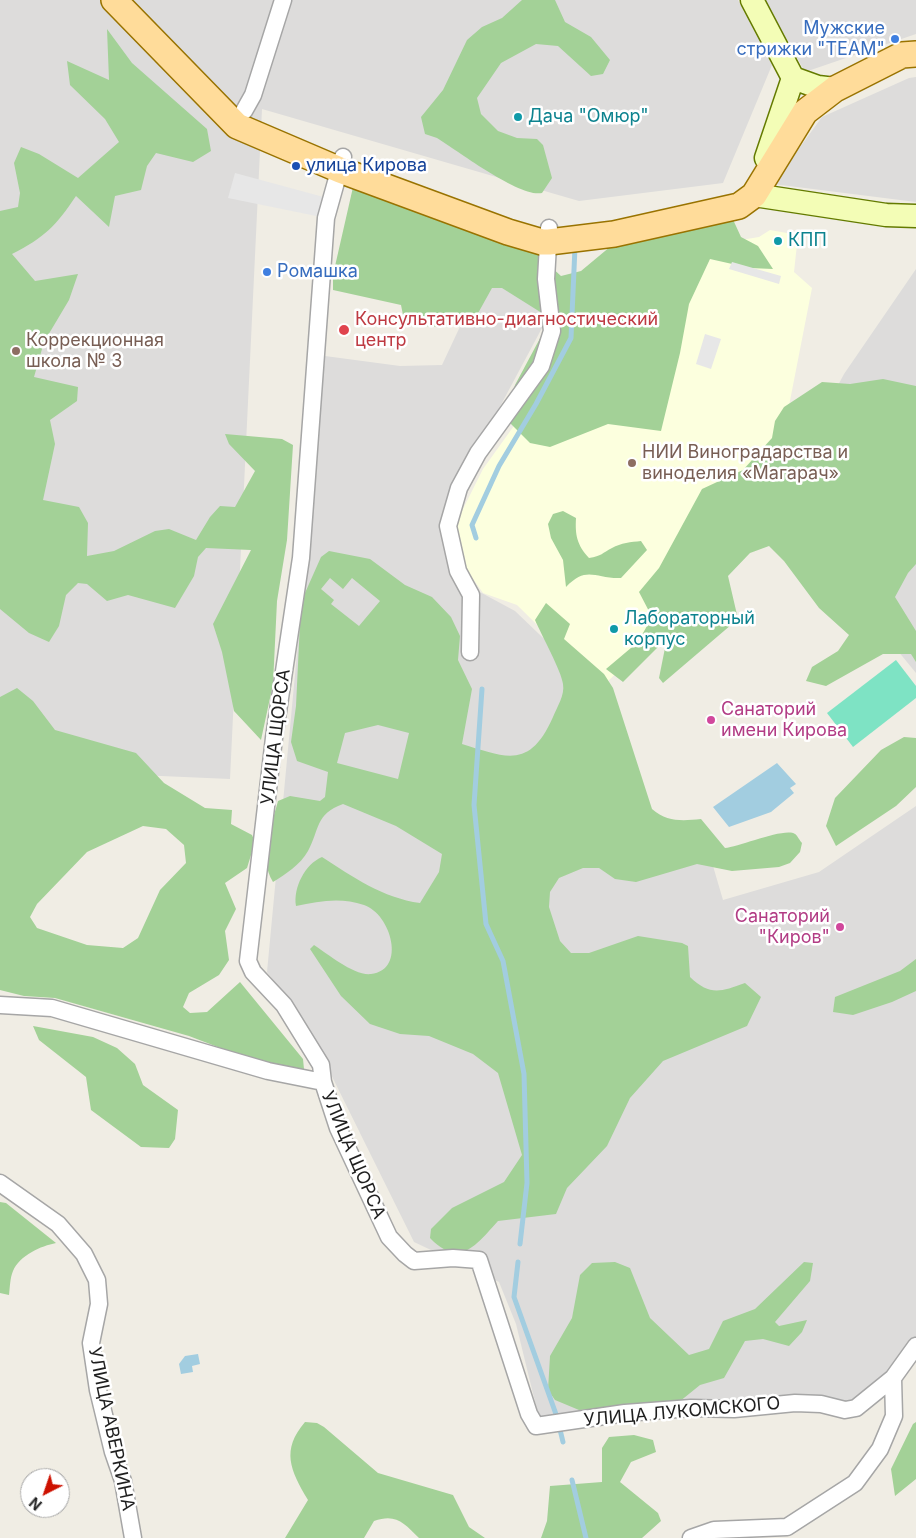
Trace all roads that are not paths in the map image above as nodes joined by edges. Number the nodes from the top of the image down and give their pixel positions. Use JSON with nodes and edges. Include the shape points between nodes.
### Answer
{"nodes":[{"id":1,"x":114,"y":0,"type":"edge"},
{"id":2,"x":135,"y":0,"type":"edge"},
{"id":3,"x":283,"y":0,"type":"edge"},
{"id":4,"x":752,"y":0,"type":"edge"},
{"id":5,"x":916,"y":46,"type":"edge"},
{"id":6,"x":916,"y":54,"type":"edge"},
{"id":7,"x":793,"y":78,"type":"junction"},
{"id":8,"x":826,"y":88,"type":"junction"},
{"id":9,"x":244,"y":112,"type":"junction"},
{"id":10,"x":766,"y":158,"type":"junction"},
{"id":11,"x":341,"y":164,"type":"junction"},
{"id":12,"x":754,"y":195,"type":"junction"},
{"id":13,"x":916,"y":216,"type":"edge"},
{"id":14,"x":549,"y":235,"type":"junction"},
{"id":15,"x":470,"y":652,"type":"dead end"},
{"id":16,"x":0,"y":1005,"type":"edge"},
{"id":17,"x":323,"y":1082,"type":"junction"},
{"id":18,"x":0,"y":1183,"type":"edge"},
{"id":19,"x":479,"y":1260,"type":"joint"},
{"id":20,"x":916,"y":1346,"type":"edge"},
{"id":21,"x":894,"y":1378,"type":"junction"},
{"id":22,"x":133,"y":1538,"type":"edge"},
{"id":23,"x":691,"y":1538,"type":"edge"}],
"edges":[{"from":1,"to":11,"type":"main road","via":[[233,123]]},
{"from":2,"to":9,"type":"main road"},
{"from":3,"to":9,"type":"street","via":[[253,96]]},
{"from":4,"to":7,"type":"main road"},
{"from":5,"to":8,"type":"main road","via":[[894,50],[825,80]]},
{"from":6,"to":8,"type":"main road","via":[[902,55]]},
{"from":7,"to":8,"type":"main road"},
{"from":7,"to":10,"type":"main road"},
{"from":8,"to":10,"type":"main road","via":[[793,111]]},
{"from":8,"to":12,"type":"main road","via":[[805,112]]},
{"from":9,"to":11,"type":"main road"},
{"from":10,"to":12,"type":"main road"},
{"from":11,"to":14,"type":"main road"},
{"from":11,"to":17,"type":"street","name":"УЛИЦА ЩОРСА","via":[[326,218],[301,558],[274,738],[248,961],[253,972],[284,1005],[321,1065]]},
{"from":12,"to":13,"type":"main road","via":[[886,215]]},
{"from":12,"to":14,"type":"main road","via":[[735,194]]},
{"from":14,"to":15,"type":"street","via":[[546,279],[552,331],[541,366],[474,462],[459,488],[448,526],[458,571],[471,595]]},
{"from":16,"to":17,"type":"street","via":[[52,1008],[268,1071]]},
{"from":17,"to":19,"type":"street","name":"УЛИЦА ЩОРСА","via":[[338,1128],[389,1237],[414,1261]]},
{"from":18,"to":22,"type":"street","name":"УЛИЦА АВЕРКИНА","via":[[58,1224],[84,1254],[97,1280],[99,1304],[91,1343],[98,1390],[123,1481]]},
{"from":19,"to":21,"type":"street","name":"УЛИЦА ЛУКОМСКОГО","via":[[529,1414],[536,1426],[625,1413],[692,1408],[734,1409],[795,1403],[821,1404],[845,1410],[856,1408]]},
{"from":20,"to":21,"type":"street","name":"УЛИЦА ЛУКОМСКОГО"},
{"from":21,"to":23,"type":"street","via":[[894,1416],[880,1449],[855,1483],[787,1527],[714,1530]]}]}
